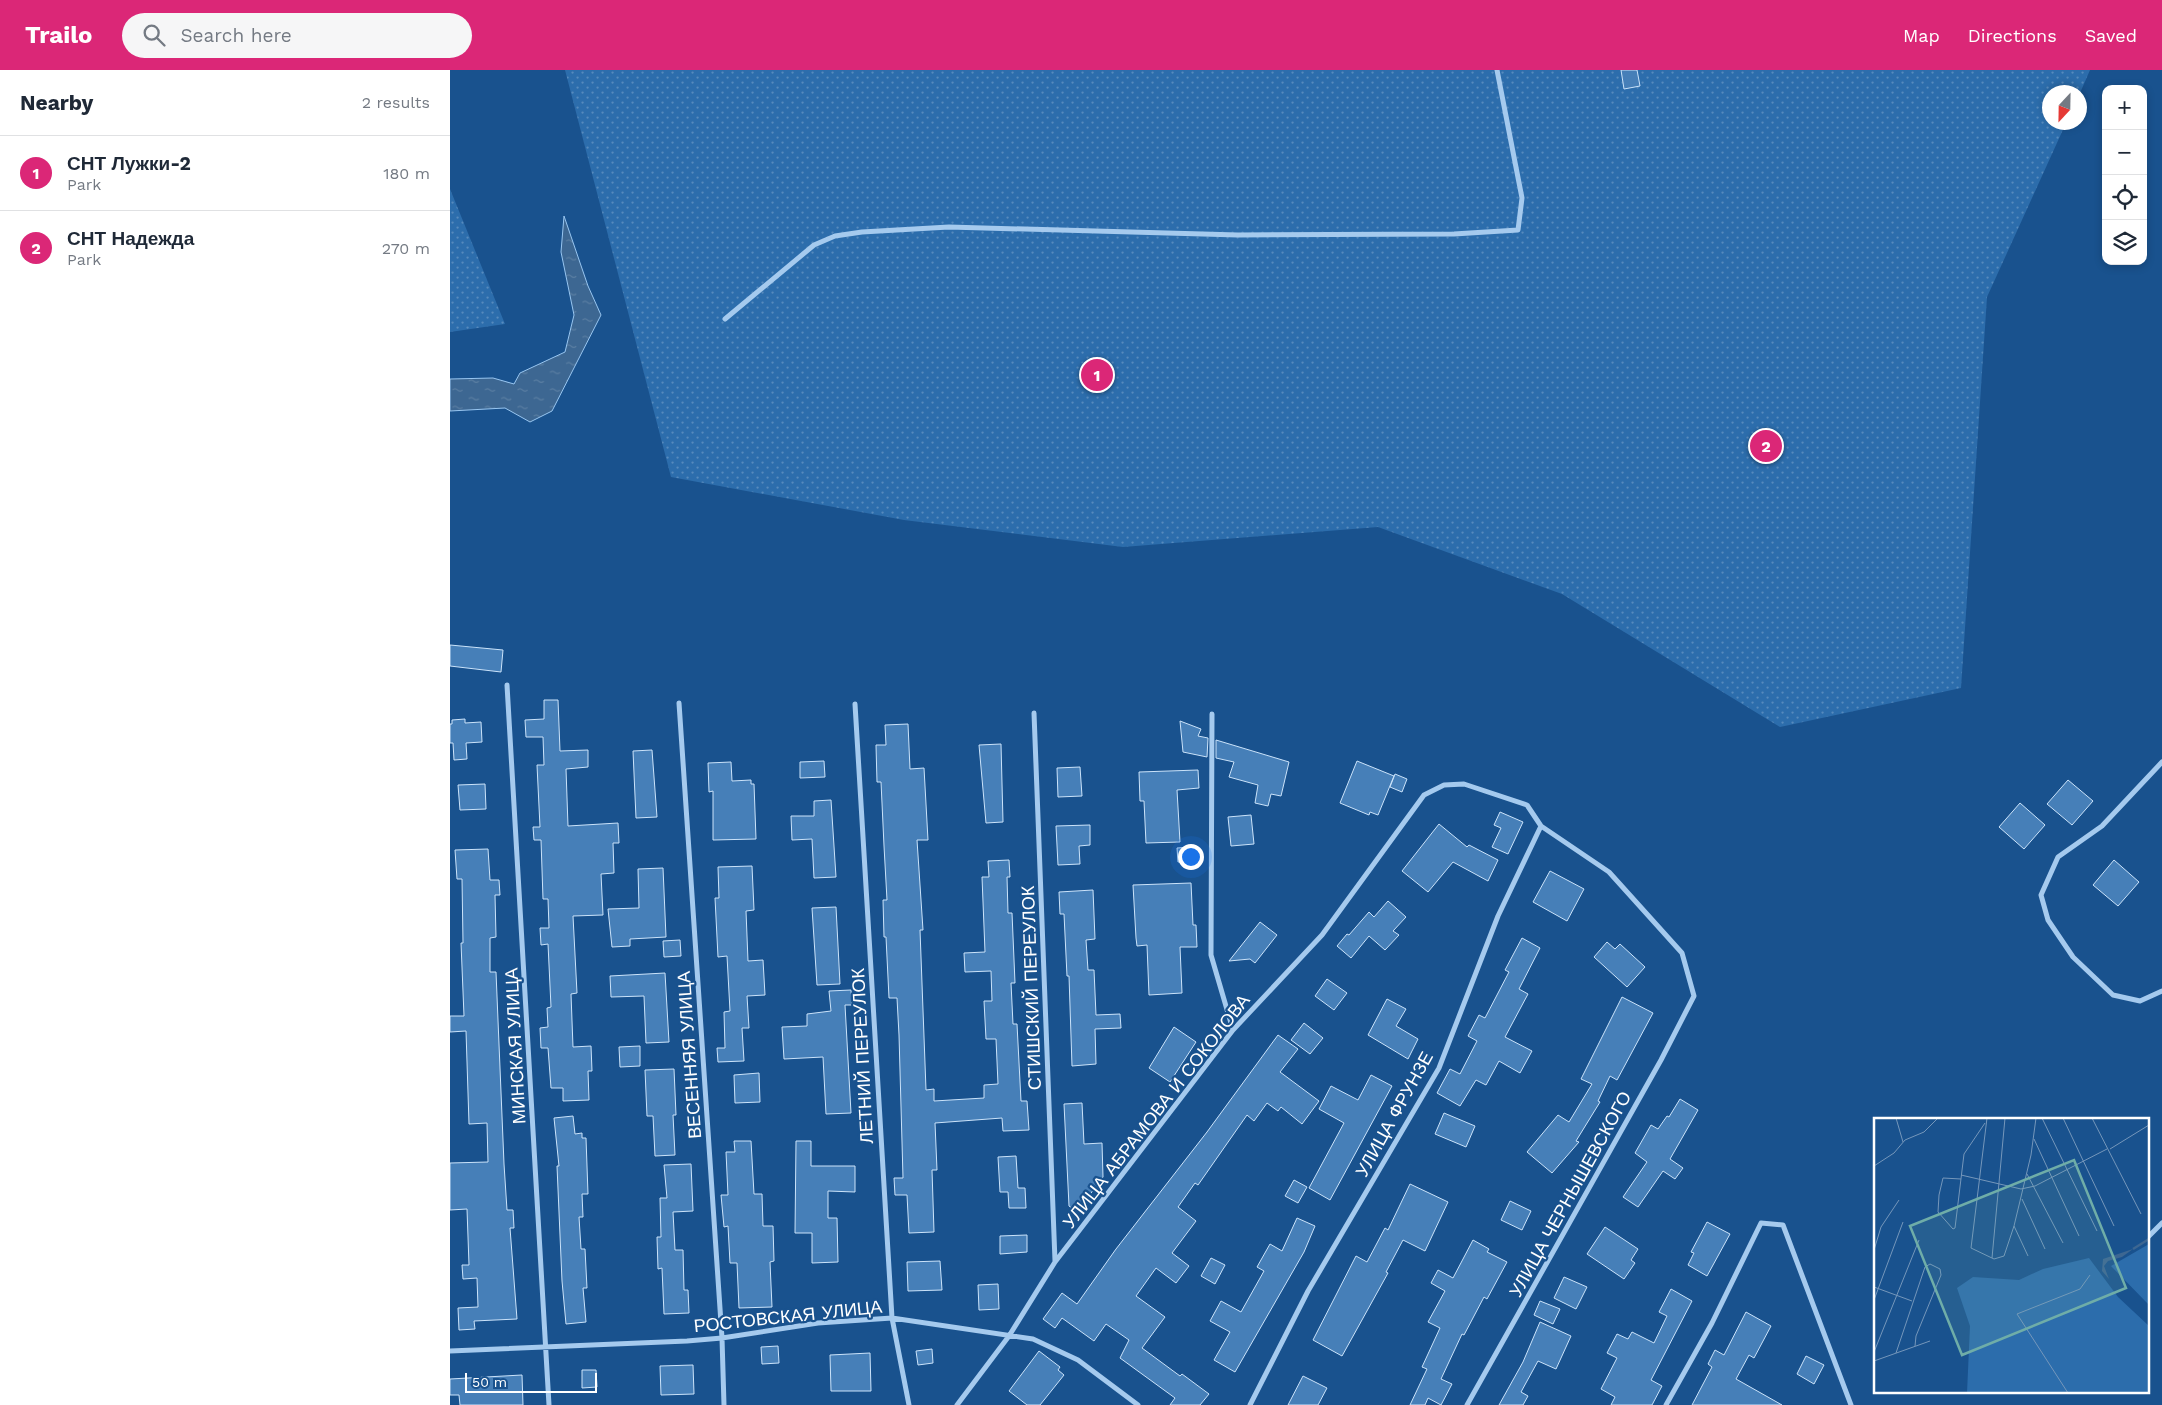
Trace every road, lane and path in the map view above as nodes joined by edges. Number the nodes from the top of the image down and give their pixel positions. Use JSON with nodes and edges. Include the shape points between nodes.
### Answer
{"nodes":[{"id":1,"x":1496,"y":70,"type":"edge"},
{"id":2,"x":725,"y":319,"type":"dead end"},
{"id":3,"x":507,"y":685,"type":"dead end"},
{"id":4,"x":679,"y":703,"type":"dead end"},
{"id":5,"x":855,"y":704,"type":"dead end"},
{"id":6,"x":1034,"y":713,"type":"dead end"},
{"id":7,"x":1212,"y":714,"type":"dead end"},
{"id":8,"x":2162,"y":762,"type":"edge"},
{"id":9,"x":1541,"y":826,"type":"junction"},
{"id":10,"x":2162,"y":991,"type":"edge"},
{"id":11,"x":1233,"y":1030,"type":"junction"},
{"id":12,"x":2162,"y":1223,"type":"edge"},
{"id":13,"x":2150,"y":1235,"type":"edge"},
{"id":14,"x":1055,"y":1262,"type":"junction"},
{"id":15,"x":892,"y":1318,"type":"junction"},
{"id":16,"x":1009,"y":1336,"type":"junction"},
{"id":17,"x":722,"y":1338,"type":"junction"},
{"id":18,"x":546,"y":1346,"type":"junction"},
{"id":19,"x":450,"y":1351,"type":"edge"},
{"id":20,"x":549,"y":1405,"type":"edge"},
{"id":21,"x":724,"y":1405,"type":"edge"},
{"id":22,"x":909,"y":1405,"type":"edge"},
{"id":23,"x":957,"y":1405,"type":"edge"},
{"id":24,"x":1138,"y":1405,"type":"edge"},
{"id":25,"x":1250,"y":1405,"type":"edge"},
{"id":26,"x":1467,"y":1405,"type":"edge"},
{"id":27,"x":1666,"y":1405,"type":"edge"},
{"id":28,"x":1851,"y":1405,"type":"edge"}],
"edges":[{"from":1,"to":2,"type":"street","via":[[1522,198],[1518,230],[1454,234],[1238,235],[949,227],[862,232],[835,236],[814,245]]},
{"from":3,"to":18,"type":"street","name":"МИНСКАЯ УЛИЦА"},
{"from":4,"to":17,"type":"street","name":"ВЕСЕННЯЯ УЛИЦА"},
{"from":5,"to":15,"type":"street","name":"ЛЕТНИЙ ПЕРЕУЛОК"},
{"from":6,"to":14,"type":"street","name":"СТИШСКИЙ ПЕРЕУЛОК"},
{"from":7,"to":11,"type":"street","via":[[1211,955]]},
{"from":8,"to":10,"type":"street","via":[[2102,826],[2058,857],[2041,894],[2048,920],[2073,957],[2114,994],[2140,1001]]},
{"from":9,"to":11,"type":"street","name":"УЛИЦА АБРАМОВА И СОКОЛОВА","via":[[1527,806],[1464,784],[1444,785],[1424,795],[1322,935]]},
{"from":9,"to":25,"type":"street","name":"УЛИЦА ФРУНЗЕ","via":[[1498,916],[1439,1068],[1308,1291]]},
{"from":9,"to":26,"type":"street","name":"УЛИЦА ЧЕРНЫШЕВСКОГО","via":[[1609,872],[1682,953],[1694,996]]},
{"from":11,"to":14,"type":"street","name":"УЛИЦА АБРАМОВА И СОКОЛОВА"},
{"from":12,"to":13,"type":"street"},
{"from":14,"to":16,"type":"street","name":"УЛИЦА АБРАМОВА И СОКОЛОВА"},
{"from":15,"to":16,"type":"street","name":"РОСТОВСКАЯ УЛИЦА"},
{"from":15,"to":17,"type":"street","name":"РОСТОВСКАЯ УЛИЦА","via":[[818,1323]]},
{"from":15,"to":22,"type":"street","name":"ЛЕТНИЙ ПЕРЕУЛОК"},
{"from":16,"to":23,"type":"street","name":"УЛИЦА АБРАМОВА И СОКОЛОВА"},
{"from":16,"to":24,"type":"street","name":"РОСТОВСКАЯ УЛИЦА","via":[[1033,1339],[1078,1360]]},
{"from":17,"to":18,"type":"street","name":"РОСТОВСКАЯ УЛИЦА"},
{"from":17,"to":21,"type":"street","name":"ВЕСЕННЯЯ УЛИЦА"},
{"from":18,"to":19,"type":"street","name":"РОСТОВСКАЯ УЛИЦА"},
{"from":18,"to":20,"type":"street","name":"МИНСКАЯ УЛИЦА"},
{"from":27,"to":28,"type":"street","via":[[1762,1223],[1783,1225]]}]}
